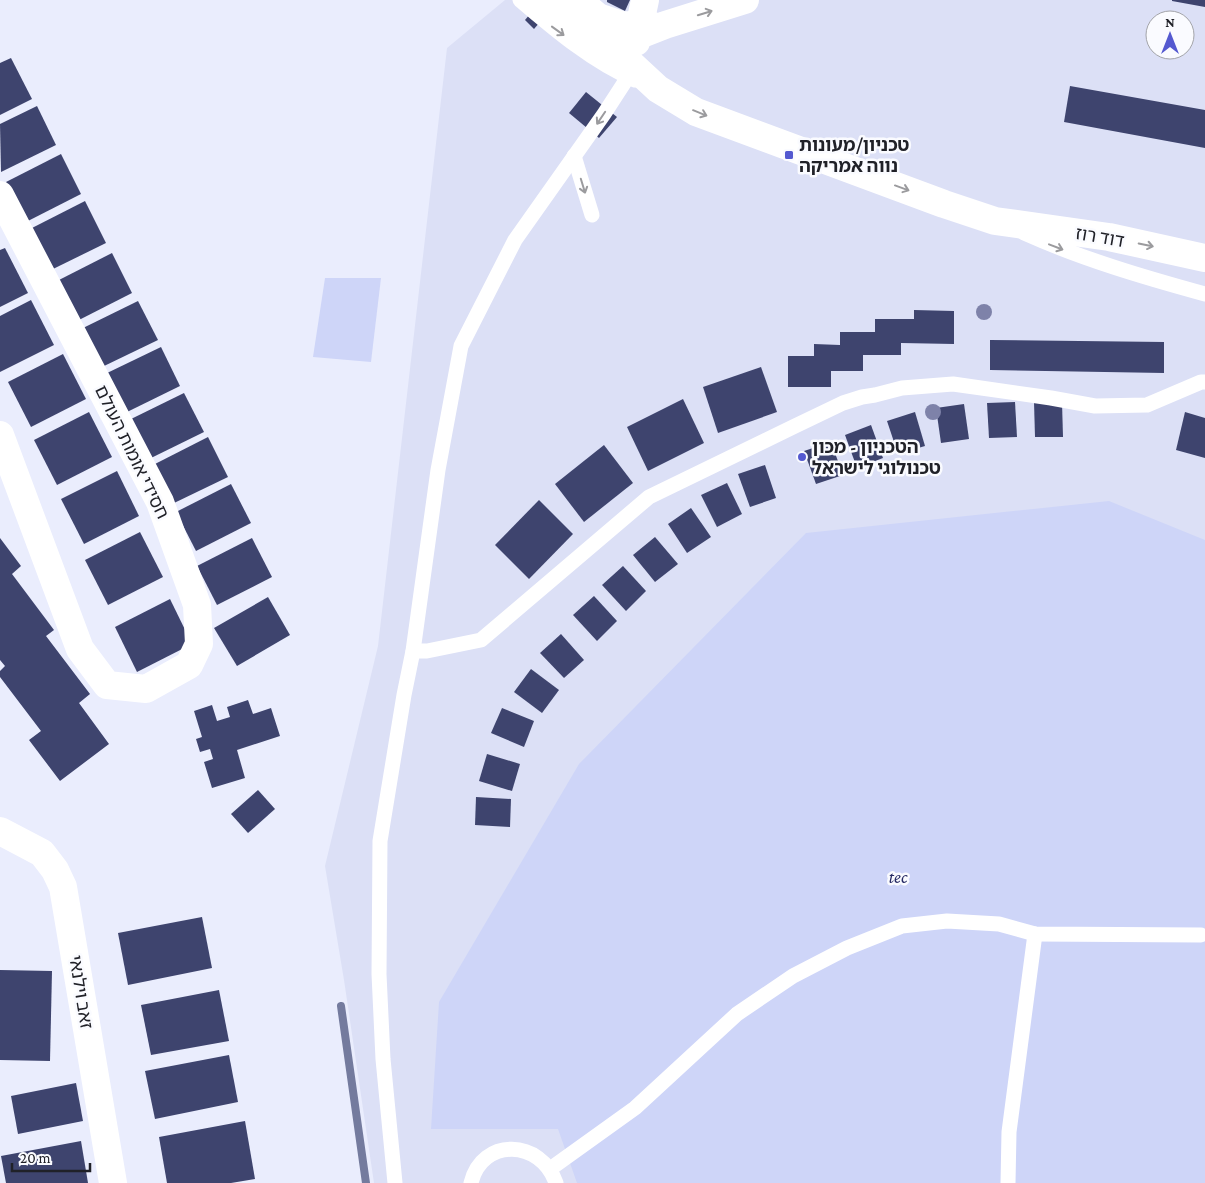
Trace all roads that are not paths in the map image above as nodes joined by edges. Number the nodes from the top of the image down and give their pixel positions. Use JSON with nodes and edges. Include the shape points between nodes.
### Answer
{"nodes":[{"id":1,"x":520,"y":0,"type":"edge"},
{"id":2,"x":544,"y":0,"type":"edge"},
{"id":3,"x":745,"y":0,"type":"edge"},
{"id":4,"x":587,"y":1,"type":"edge"},
{"id":5,"x":646,"y":18,"type":"edge"},
{"id":6,"x":602,"y":43,"type":"junction"},
{"id":7,"x":629,"y":71,"type":"junction"},
{"id":8,"x":574,"y":156,"type":"junction"},
{"id":9,"x":0,"y":195,"type":"edge"},
{"id":10,"x":592,"y":215,"type":"dead end"},
{"id":11,"x":995,"y":221,"type":"junction"},
{"id":12,"x":1205,"y":258,"type":"edge"},
{"id":13,"x":1205,"y":294,"type":"edge"},
{"id":14,"x":1205,"y":382,"type":"edge"},
{"id":15,"x":0,"y":435,"type":"edge"},
{"id":16,"x":413,"y":651,"type":"junction"},
{"id":17,"x":0,"y":831,"type":"edge"},
{"id":18,"x":1035,"y":934,"type":"junction"},
{"id":19,"x":1201,"y":935,"type":"dead end"},
{"id":20,"x":553,"y":1176,"type":"edge"},
{"id":21,"x":113,"y":1183,"type":"edge"},
{"id":22,"x":395,"y":1183,"type":"edge"},
{"id":23,"x":471,"y":1183,"type":"edge"},
{"id":24,"x":1008,"y":1183,"type":"edge"}],
"edges":[{"from":1,"to":7,"type":"lane","one_way":true,"via":[[600,61]]},
{"from":2,"to":6,"type":"street","name":"דוד רוז"},
{"from":5,"to":3,"type":"street","one_way":true},
{"from":4,"to":5,"type":"street","via":[[598,16],[622,25]]},
{"from":5,"to":6,"type":"street","via":[[618,43]]},
{"from":5,"to":7,"type":"street"},
{"from":6,"to":7,"type":"street","name":"דוד רוז"},
{"from":7,"to":8,"type":"lane","one_way":true},
{"from":7,"to":11,"type":"street","name":"דוד רוז","one_way":true,"via":[[696,112]]},
{"from":8,"to":10,"type":"lane","one_way":true},
{"from":8,"to":16,"type":"lane","via":[[515,240],[461,346]]},
{"from":9,"to":15,"type":"street","name":"חסידי אומות העולם","via":[[160,502],[197,605],[199,644],[189,665],[146,689],[107,685],[80,649]]},
{"from":11,"to":12,"type":"street","name":"דוד רוז","one_way":true,"via":[[1109,238]]},
{"from":11,"to":13,"type":"lane","one_way":true,"via":[[1128,273]]},
{"from":14,"to":16,"type":"lane","via":[[1147,405],[1096,406],[953,384],[902,388],[862,397],[649,497],[481,640]]},
{"from":16,"to":22,"type":"lane","via":[[380,842],[383,1059]]},
{"from":17,"to":21,"type":"street","name":"זאב וילנאי","via":[[42,853],[63,886]]},
{"from":18,"to":19,"type":"lane"},
{"from":18,"to":20,"type":"lane","via":[[999,924],[947,921],[902,926],[847,948],[793,976],[737,1014],[635,1108]]},
{"from":18,"to":24,"type":"lane","via":[[1009,1132]]},
{"from":20,"to":23,"type":"lane","via":[[541,1159],[529,1152],[502,1150],[480,1164]]}]}
